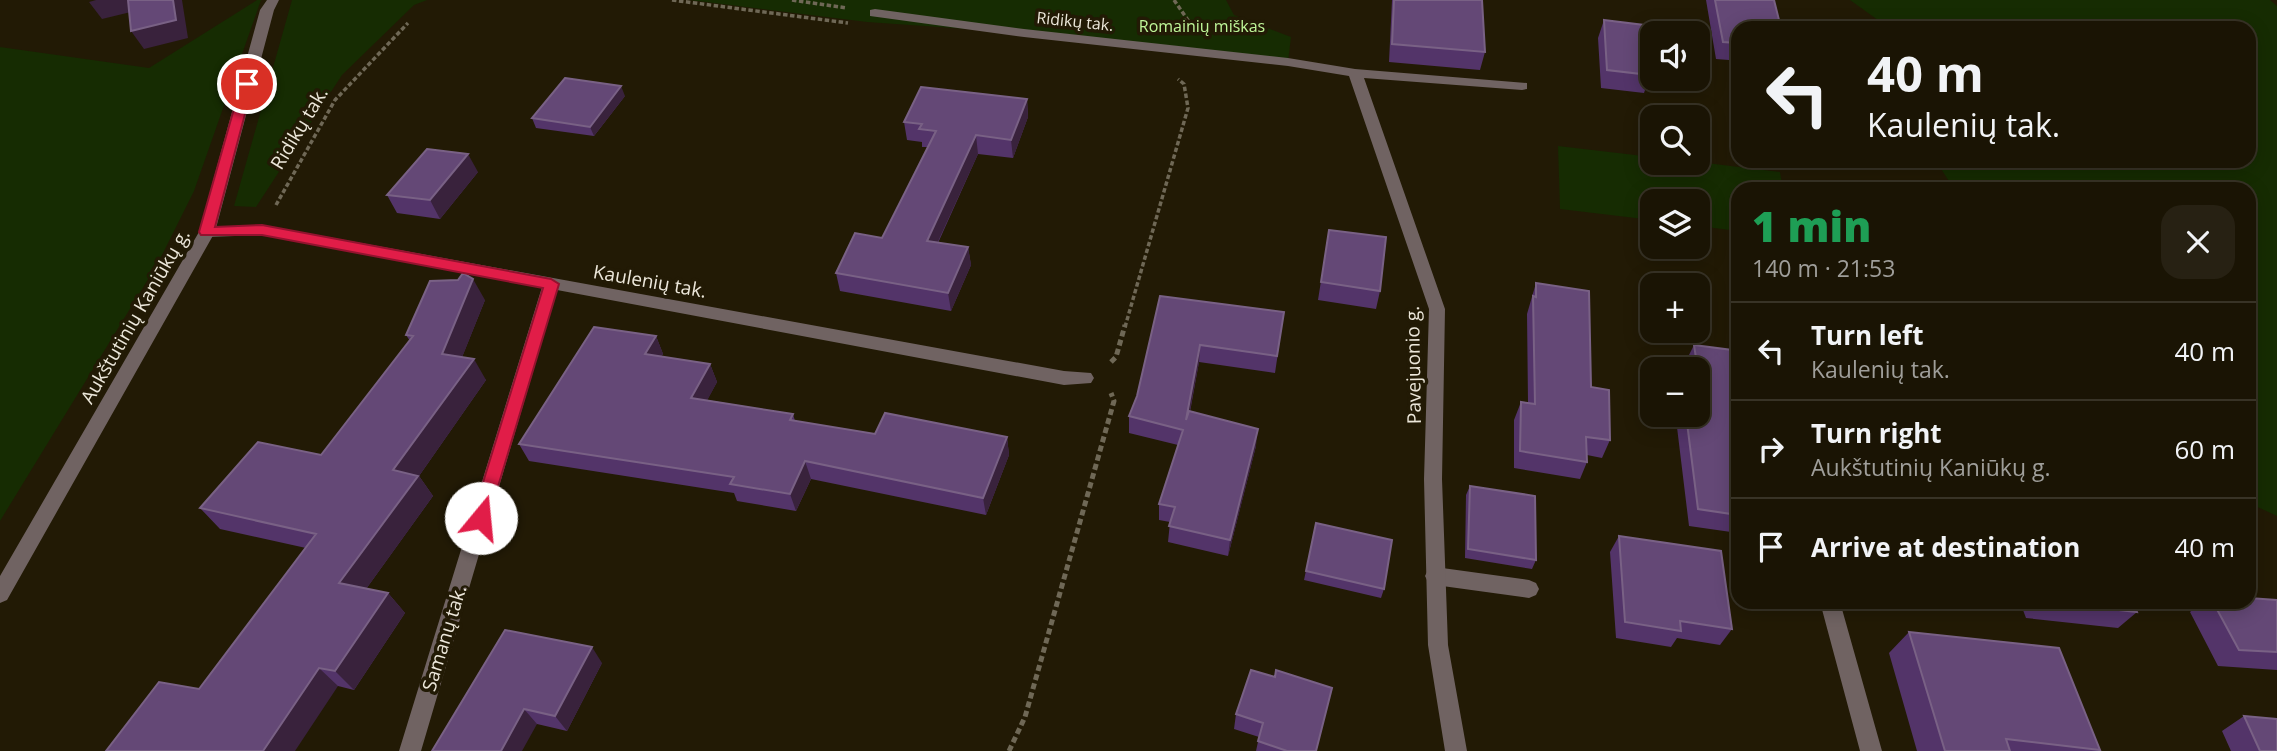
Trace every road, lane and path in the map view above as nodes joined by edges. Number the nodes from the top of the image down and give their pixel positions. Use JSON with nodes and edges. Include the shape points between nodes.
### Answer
{"nodes":[{"id":1,"x":273,"y":0,"type":"edge"},
{"id":2,"x":672,"y":0,"type":"edge"},
{"id":3,"x":792,"y":0,"type":"edge"},
{"id":4,"x":875,"y":13,"type":"joint"},
{"id":5,"x":408,"y":23,"type":"dead end"},
{"id":6,"x":848,"y":23,"type":"dead end"},
{"id":7,"x":1355,"y":74,"type":"junction"},
{"id":8,"x":1177,"y":78,"type":"dead end"},
{"id":9,"x":1522,"y":86,"type":"dead end"},
{"id":10,"x":262,"y":230,"type":"junction"},
{"id":11,"x":206,"y":232,"type":"junction"},
{"id":12,"x":551,"y":284,"type":"junction"},
{"id":13,"x":1085,"y":378,"type":"junction"},
{"id":14,"x":1435,"y":576,"type":"junction"},
{"id":15,"x":1529,"y":589,"type":"dead end"},
{"id":16,"x":0,"y":594,"type":"edge"},
{"id":17,"x":1832,"y":609,"type":"edge"},
{"id":18,"x":410,"y":751,"type":"edge"},
{"id":19,"x":1009,"y":751,"type":"edge"},
{"id":20,"x":1456,"y":751,"type":"edge"},
{"id":21,"x":1871,"y":751,"type":"edge"}],
"edges":[{"from":1,"to":11,"type":"street","name":"Aukštutinių Kaniūkų g."},
{"from":2,"to":6,"type":"path"},
{"from":3,"to":4,"type":"path"},
{"from":4,"to":7,"type":"street","name":"Ridikų tak."},
{"from":5,"to":10,"type":"path","name":"Ridikų tak.","via":[[335,100]]},
{"from":7,"to":9,"type":"street"},
{"from":7,"to":14,"type":"street","name":"Pavejuonio g.","via":[[1437,309]]},
{"from":8,"to":13,"type":"path","via":[[1184,84],[1188,108],[1116,356],[1102,371]]},
{"from":10,"to":11,"type":"street","name":"Kaulenių tak."},
{"from":10,"to":12,"type":"street","name":"Kaulenių tak."},
{"from":11,"to":16,"type":"street","name":"Aukštutinių Kaniūkų g."},
{"from":12,"to":13,"type":"street","name":"Kaulenių tak.","via":[[1063,379]]},
{"from":12,"to":18,"type":"street","name":"Samanų tak."},
{"from":13,"to":19,"type":"path","via":[[1108,385],[1114,401],[1025,716]]},
{"from":14,"to":15,"type":"street"},
{"from":14,"to":20,"type":"street","name":"Pavejuonio g.","via":[[1438,645]]},
{"from":17,"to":21,"type":"street"}]}
